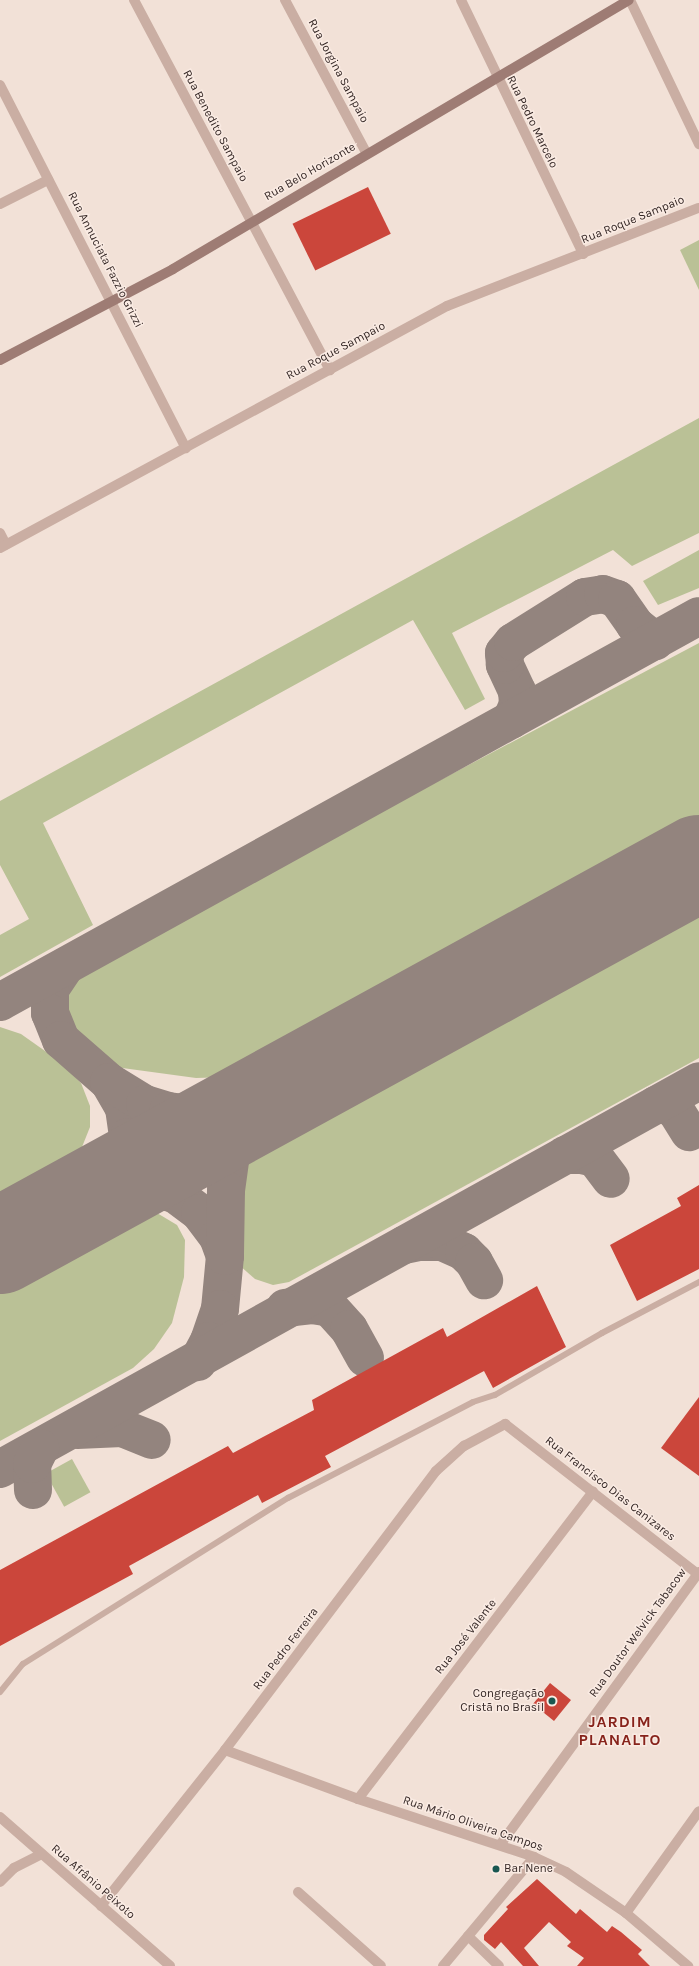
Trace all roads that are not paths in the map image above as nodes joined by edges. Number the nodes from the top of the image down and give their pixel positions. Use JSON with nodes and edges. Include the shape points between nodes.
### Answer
{"nodes":[{"id":1,"x":134,"y":0,"type":"edge"},
{"id":2,"x":286,"y":0,"type":"edge"},
{"id":3,"x":461,"y":0,"type":"edge"},
{"id":4,"x":630,"y":0,"type":"edge"},
{"id":5,"x":496,"y":77,"type":"junction"},
{"id":6,"x":0,"y":85,"type":"edge"},
{"id":7,"x":699,"y":144,"type":"edge"},
{"id":8,"x":367,"y":154,"type":"junction"},
{"id":9,"x":48,"y":180,"type":"junction"},
{"id":10,"x":0,"y":204,"type":"edge"},
{"id":11,"x":699,"y":208,"type":"edge"},
{"id":12,"x":251,"y":222,"type":"junction"},
{"id":13,"x":583,"y":254,"type":"junction"},
{"id":14,"x":112,"y":302,"type":"junction"},
{"id":15,"x":0,"y":360,"type":"edge"},
{"id":16,"x":330,"y":370,"type":"junction"},
{"id":17,"x":186,"y":448,"type":"junction"},
{"id":18,"x":0,"y":533,"type":"edge"},
{"id":19,"x":3,"y":547,"type":"edge"},
{"id":20,"x":699,"y":1282,"type":"edge"},
{"id":21,"x":505,"y":1424,"type":"joint"},
{"id":22,"x":594,"y":1492,"type":"junction"},
{"id":23,"x":699,"y":1573,"type":"edge"},
{"id":24,"x":0,"y":1692,"type":"edge"},
{"id":25,"x":225,"y":1750,"type":"junction"},
{"id":26,"x":358,"y":1799,"type":"junction"},
{"id":27,"x":699,"y":1811,"type":"edge"},
{"id":28,"x":0,"y":1817,"type":"edge"},
{"id":29,"x":500,"y":1845,"type":"junction"},
{"id":30,"x":42,"y":1854,"type":"junction"},
{"id":31,"x":534,"y":1857,"type":"junction"},
{"id":32,"x":0,"y":1882,"type":"edge"},
{"id":33,"x":298,"y":1892,"type":"dead end"},
{"id":34,"x":101,"y":1906,"type":"junction"},
{"id":35,"x":626,"y":1913,"type":"junction"},
{"id":36,"x":468,"y":1936,"type":"junction"},
{"id":37,"x":170,"y":1966,"type":"edge"},
{"id":38,"x":382,"y":1966,"type":"edge"},
{"id":39,"x":443,"y":1966,"type":"edge"},
{"id":40,"x":499,"y":1966,"type":"edge"},
{"id":41,"x":688,"y":1966,"type":"edge"}],
"edges":[{"from":1,"to":12,"type":"street","name":"Rua Benedito Sampaio"},
{"from":2,"to":8,"type":"street","name":"Rua Jorgina Sampaio"},
{"from":3,"to":5,"type":"street","name":"Rua Pedro Marcelo"},
{"from":4,"to":5,"type":"street","name":"Rua Belo Horizonte"},
{"from":4,"to":7,"type":"street"},
{"from":5,"to":8,"type":"street","name":"Rua Belo Horizonte"},
{"from":5,"to":13,"type":"street","name":"Rua Pedro Marcelo"},
{"from":6,"to":9,"type":"street","name":"Rua Annuciata Fazzio Grizzi"},
{"from":8,"to":12,"type":"street","name":"Rua Belo Horizonte"},
{"from":9,"to":10,"type":"street"},
{"from":9,"to":14,"type":"street","name":"Rua Annuciata Fazzio Grizzi"},
{"from":11,"to":13,"type":"street","name":"Rua Roque Sampaio"},
{"from":12,"to":14,"type":"street","name":"Rua Belo Horizonte"},
{"from":12,"to":16,"type":"street","name":"Rua Benedito Sampaio"},
{"from":13,"to":16,"type":"street","name":"Rua Roque Sampaio","via":[[447,306]]},
{"from":14,"to":15,"type":"street","name":"Rua Belo Horizonte"},
{"from":14,"to":17,"type":"street","name":"Rua Annuciata Fazzio Grizzi"},
{"from":16,"to":17,"type":"street","name":"Rua Roque Sampaio"},
{"from":17,"to":19,"type":"street","name":"Rua Roque Sampaio"},
{"from":18,"to":19,"type":"street"},
{"from":20,"to":24,"type":"lane","via":[[602,1333],[495,1395],[473,1402],[288,1498],[23,1664]]},
{"from":21,"to":22,"type":"street","name":"Rua Francisco Dias Canizares"},
{"from":21,"to":25,"type":"street","name":"Rua Pedro Ferreira","via":[[464,1446],[436,1471]]},
{"from":22,"to":23,"type":"street","name":"Rua Francisco Dias Canizares"},
{"from":22,"to":26,"type":"street","name":"Rua José Valente"},
{"from":23,"to":29,"type":"street","name":"Rua Doutor Welvick Tabacow"},
{"from":25,"to":26,"type":"street","name":"Rua Mário Oliveira Campos"},
{"from":25,"to":34,"type":"street","name":"Rua Pedro Ferreira"},
{"from":26,"to":29,"type":"street","name":"Rua Mário Oliveira Campos"},
{"from":27,"to":35,"type":"street"},
{"from":28,"to":30,"type":"street","name":"Rua Afrânio Peixoto"},
{"from":29,"to":31,"type":"street","name":"Rua Mário Oliveira Campos"},
{"from":30,"to":32,"type":"street","via":[[14,1868]]},
{"from":30,"to":34,"type":"street","name":"Rua Afrânio Peixoto"},
{"from":31,"to":35,"type":"street","name":"Rua Mário Oliveira Campos","via":[[566,1872]]},
{"from":31,"to":36,"type":"street"},
{"from":33,"to":38,"type":"street"},
{"from":34,"to":37,"type":"street","name":"Rua Afrânio Peixoto"},
{"from":35,"to":41,"type":"street","name":"Rua Mário Oliveira Campos"},
{"from":36,"to":39,"type":"street"},
{"from":36,"to":40,"type":"street"}]}
